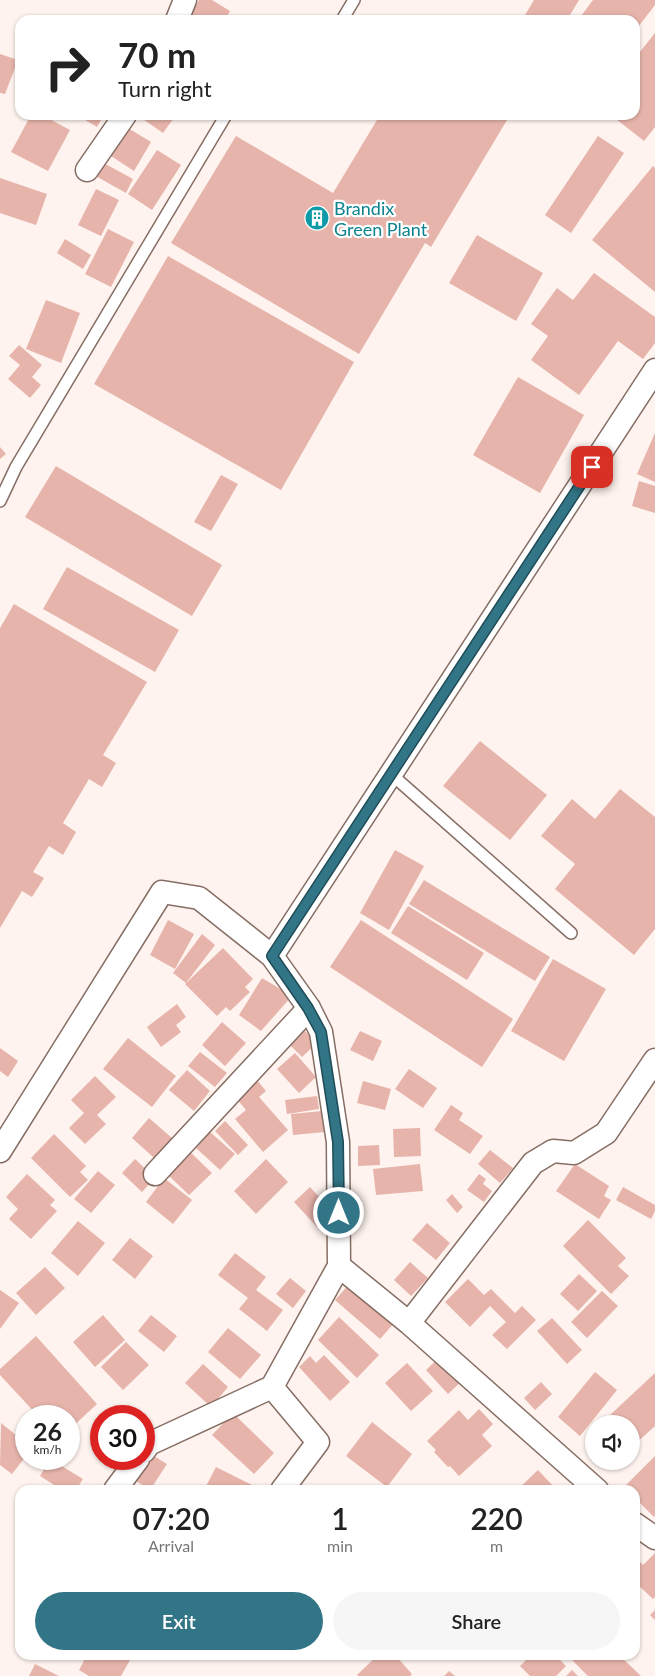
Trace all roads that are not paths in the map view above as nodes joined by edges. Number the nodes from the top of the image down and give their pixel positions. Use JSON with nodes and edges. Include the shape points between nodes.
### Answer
{"nodes":[{"id":1,"x":185,"y":0,"type":"edge"},
{"id":2,"x":354,"y":0,"type":"edge"},
{"id":3,"x":179,"y":15,"type":"edge"},
{"id":4,"x":345,"y":15,"type":"edge"},
{"id":5,"x":122,"y":120,"type":"edge"},
{"id":6,"x":223,"y":120,"type":"edge"},
{"id":7,"x":87,"y":170,"type":"dead end"},
{"id":8,"x":655,"y":370,"type":"edge"},
{"id":9,"x":0,"y":501,"type":"edge"},
{"id":10,"x":391,"y":774,"type":"junction"},
{"id":11,"x":571,"y":933,"type":"dead end"},
{"id":12,"x":272,"y":956,"type":"junction"},
{"id":13,"x":308,"y":1008,"type":"junction"},
{"id":14,"x":655,"y":1060,"type":"edge"},
{"id":15,"x":0,"y":1151,"type":"edge"},
{"id":16,"x":155,"y":1174,"type":"dead end"},
{"id":17,"x":339,"y":1266,"type":"junction"},
{"id":18,"x":409,"y":1322,"type":"junction"},
{"id":19,"x":272,"y":1387,"type":"junction"},
{"id":20,"x":155,"y":1441,"type":"edge"},
{"id":21,"x":130,"y":1470,"type":"edge"},
{"id":22,"x":119,"y":1485,"type":"edge"},
{"id":23,"x":286,"y":1485,"type":"edge"},
{"id":24,"x":591,"y":1485,"type":"edge"}],
"edges":[{"from":1,"to":3,"type":"street"},
{"from":2,"to":4,"type":"lane"},
{"from":5,"to":7,"type":"street"},
{"from":6,"to":9,"type":"lane","via":[[16,467]]},
{"from":8,"to":10,"type":"street"},
{"from":10,"to":11,"type":"lane"},
{"from":10,"to":12,"type":"street"},
{"from":12,"to":13,"type":"street"},
{"from":12,"to":15,"type":"street","via":[[199,898],[162,892]]},
{"from":13,"to":16,"type":"street"},
{"from":13,"to":17,"type":"street","via":[[321,1032],[338,1142]]},
{"from":14,"to":18,"type":"street","via":[[606,1133],[574,1153],[553,1151],[533,1163]]},
{"from":17,"to":18,"type":"street"},
{"from":17,"to":19,"type":"street"},
{"from":18,"to":24,"type":"street"},
{"from":19,"to":20,"type":"street"},
{"from":19,"to":23,"type":"street","via":[[318,1442]]},
{"from":21,"to":22,"type":"street"}]}
